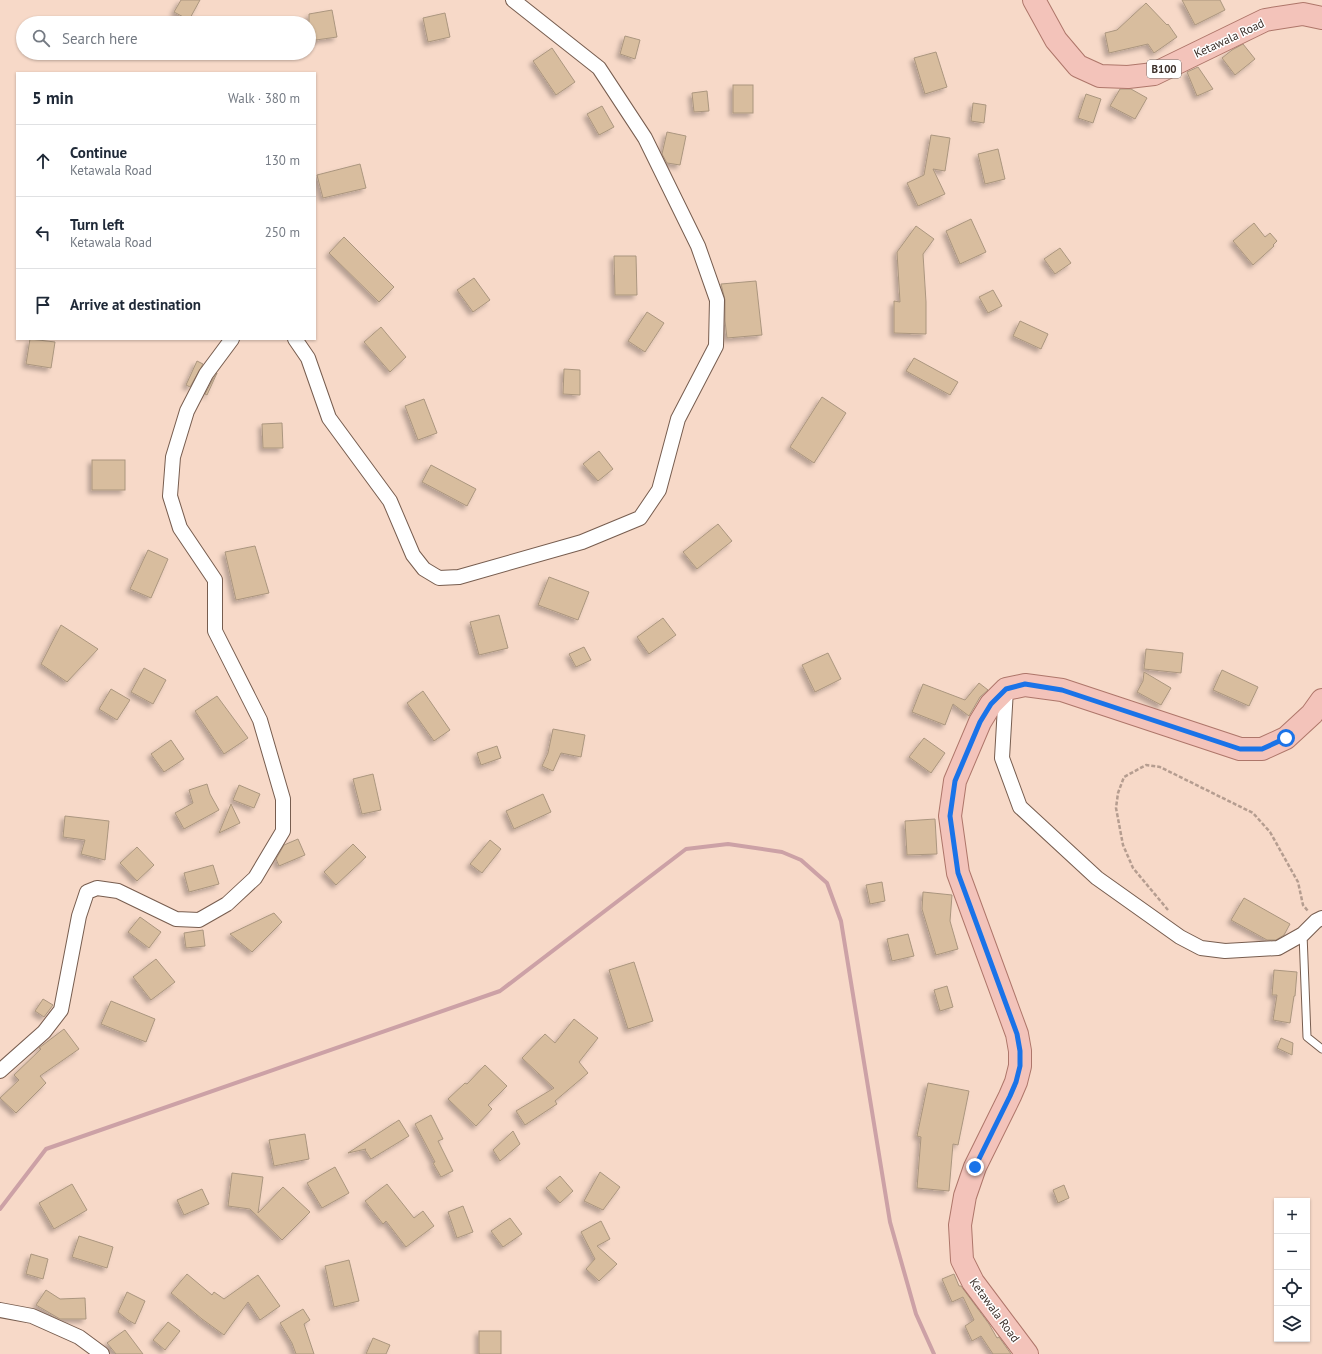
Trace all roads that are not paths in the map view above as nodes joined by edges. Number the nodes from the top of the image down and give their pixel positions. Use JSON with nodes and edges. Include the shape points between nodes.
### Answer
{"nodes":[{"id":1,"x":513,"y":0,"type":"edge"},
{"id":2,"x":1034,"y":0,"type":"edge"},
{"id":3,"x":1322,"y":18,"type":"edge"},
{"id":4,"x":231,"y":340,"type":"edge"},
{"id":5,"x":296,"y":340,"type":"edge"},
{"id":6,"x":1006,"y":689,"type":"junction"},
{"id":7,"x":1322,"y":700,"type":"edge"},
{"id":8,"x":1319,"y":919,"type":"edge"},
{"id":9,"x":1303,"y":934,"type":"junction"},
{"id":10,"x":1322,"y":1049,"type":"edge"},
{"id":11,"x":0,"y":1071,"type":"edge"},
{"id":12,"x":0,"y":1310,"type":"edge"},
{"id":13,"x":102,"y":1354,"type":"edge"},
{"id":14,"x":1027,"y":1354,"type":"edge"}],
"edges":[{"from":1,"to":5,"type":"street","via":[[599,68],[645,138],[698,246],[718,300],[716,346],[678,419],[659,490],[640,518],[582,542],[459,577],[439,578],[424,569],[413,555],[390,502],[329,418],[308,358]]},
{"from":2,"to":3,"type":"main road","name":"Ketawala Road","number":"B100","via":[[1056,40],[1078,66],[1100,76],[1128,77],[1154,74],[1265,20],[1303,14]]},
{"from":4,"to":11,"type":"street","via":[[206,374],[187,411],[173,457],[170,496],[180,528],[214,580],[215,631],[260,720],[283,799],[283,831],[255,878],[226,904],[199,920],[176,919],[118,891],[96,888],[88,892],[79,916],[61,1010],[44,1032]]},
{"from":6,"to":7,"type":"main road","via":[[1025,684],[1062,690],[1240,749],[1262,749],[1286,738],[1312,714]]},
{"from":6,"to":9,"type":"street","via":[[1002,758],[1020,807],[1097,878],[1180,937],[1202,948],[1225,951],[1278,948]]},
{"from":6,"to":14,"type":"main road","name":"Ketawala Road","via":[[991,704],[980,722],[955,781],[950,816],[958,873],[1017,1034],[1020,1066],[1010,1096],[975,1167],[965,1196],[960,1225],[962,1260],[973,1282]]},
{"from":8,"to":9,"type":"street"},
{"from":9,"to":10,"type":"lane","via":[[1307,1037]]},
{"from":12,"to":13,"type":"street","via":[[32,1316],[79,1337]]}]}
